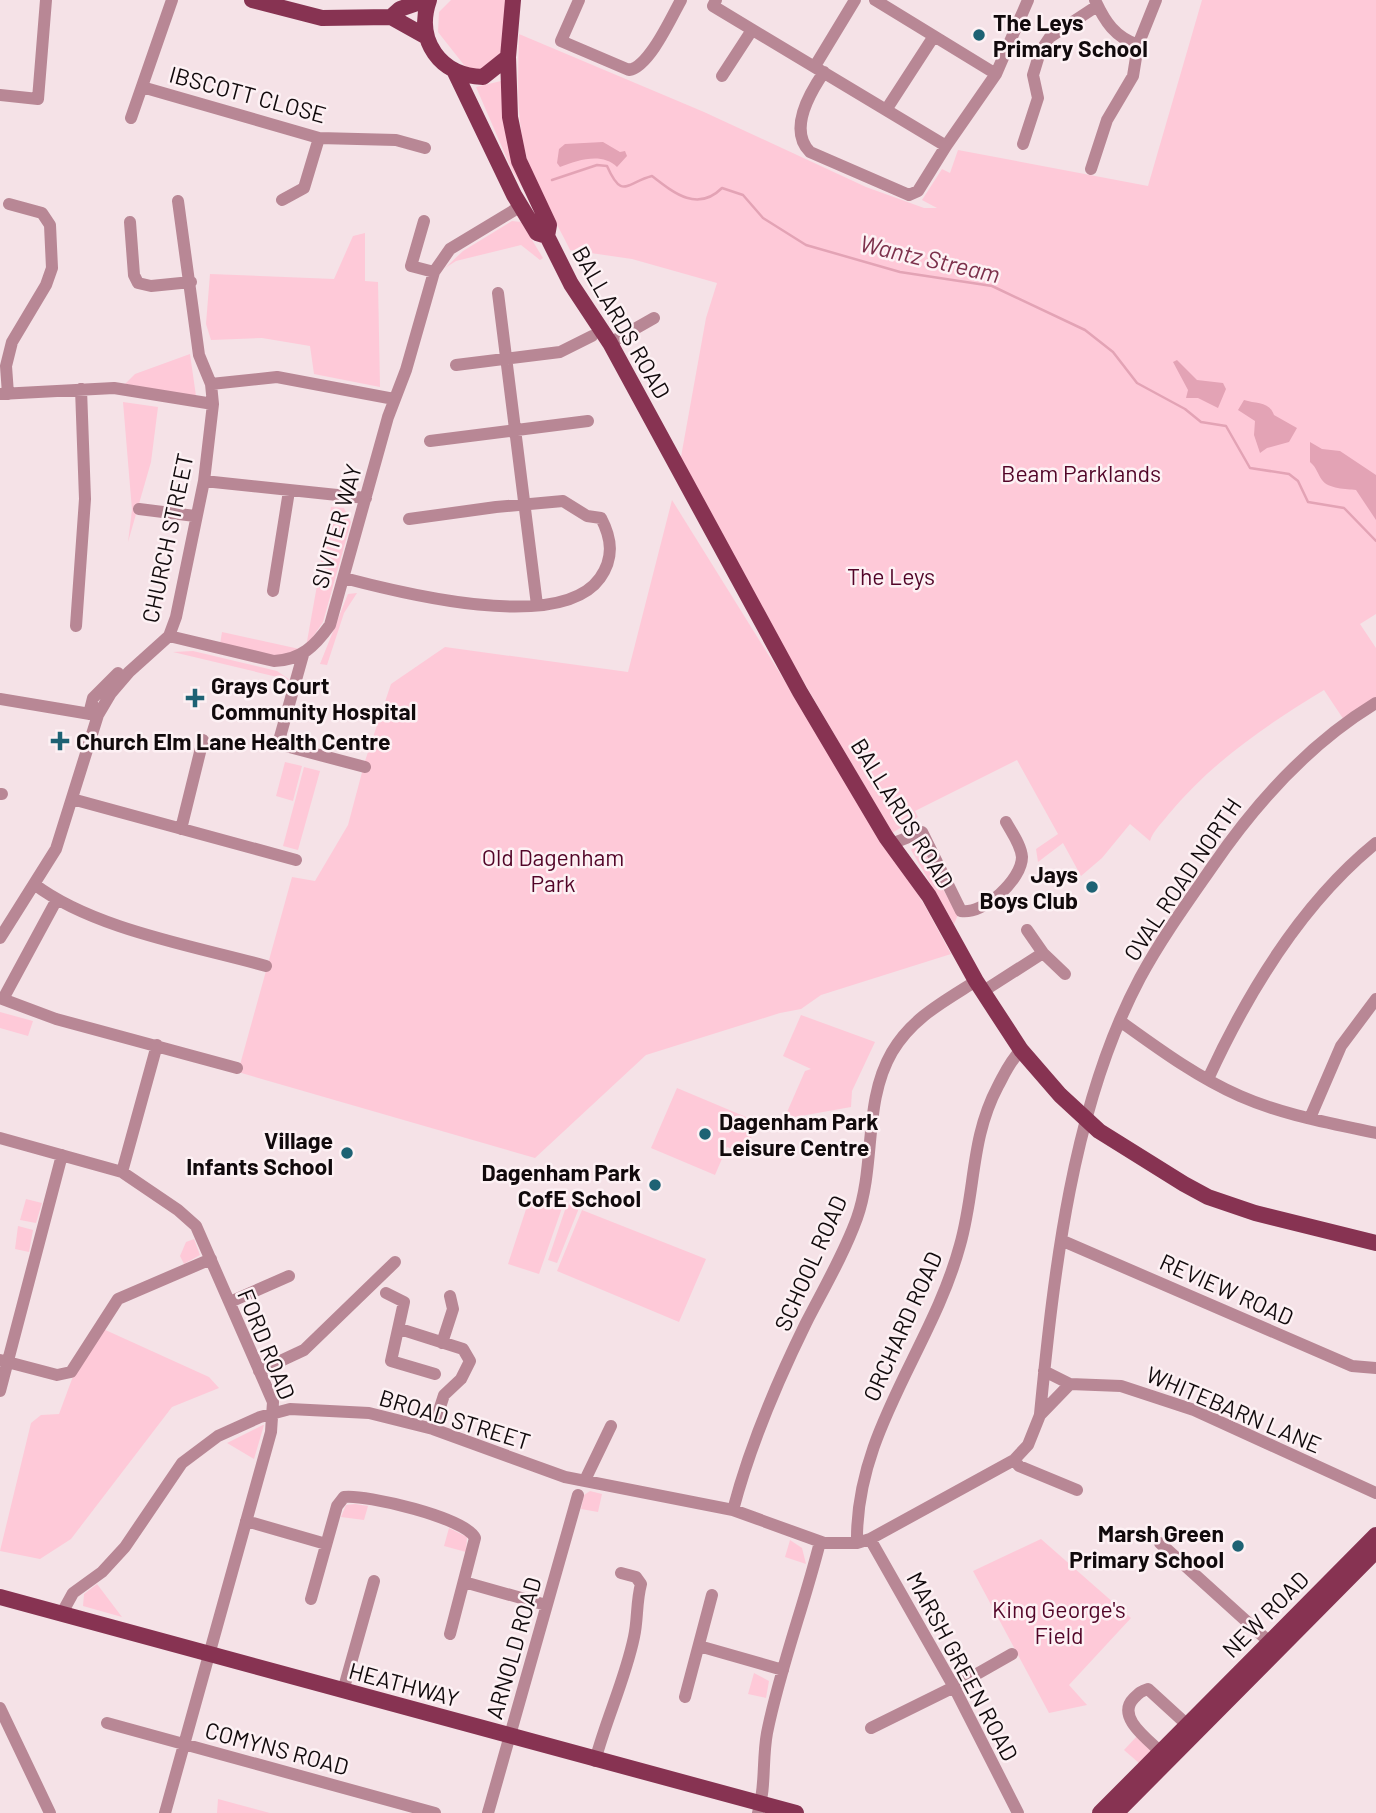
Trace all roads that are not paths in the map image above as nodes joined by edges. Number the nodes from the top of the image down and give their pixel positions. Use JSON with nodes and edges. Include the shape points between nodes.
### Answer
{"nodes":[{"id":1,"x":46,"y":0,"type":"edge"},
{"id":2,"x":172,"y":0,"type":"edge"},
{"id":3,"x":252,"y":0,"type":"edge"},
{"id":4,"x":427,"y":0,"type":"edge"},
{"id":5,"x":513,"y":0,"type":"edge"},
{"id":6,"x":579,"y":0,"type":"edge"},
{"id":7,"x":681,"y":0,"type":"edge"},
{"id":8,"x":855,"y":0,"type":"edge"},
{"id":9,"x":875,"y":0,"type":"edge"},
{"id":10,"x":1028,"y":0,"type":"edge"},
{"id":11,"x":1156,"y":0,"type":"edge"},
{"id":12,"x":711,"y":2,"type":"edge"},
{"id":13,"x":1096,"y":3,"type":"edge"},
{"id":14,"x":391,"y":17,"type":"junction"},
{"id":15,"x":752,"y":30,"type":"junction"},
{"id":16,"x":425,"y":36,"type":"junction"},
{"id":17,"x":934,"y":36,"type":"junction"},
{"id":18,"x":1138,"y":45,"type":"junction"},
{"id":19,"x":508,"y":57,"type":"junction"},
{"id":20,"x":819,"y":69,"type":"junction"},
{"id":21,"x":454,"y":70,"type":"junction"},
{"id":22,"x":996,"y":74,"type":"junction"},
{"id":23,"x":722,"y":76,"type":"dead end"},
{"id":24,"x":142,"y":87,"type":"junction"},
{"id":25,"x":0,"y":95,"type":"edge"},
{"id":26,"x":886,"y":110,"type":"junction"},
{"id":27,"x":131,"y":118,"type":"dead end"},
{"id":28,"x":319,"y":138,"type":"junction"},
{"id":29,"x":1023,"y":144,"type":"dead end"},
{"id":30,"x":946,"y":146,"type":"junction"},
{"id":31,"x":425,"y":148,"type":"dead end"},
{"id":32,"x":1091,"y":169,"type":"dead end"},
{"id":33,"x":527,"y":181,"type":"junction"},
{"id":34,"x":282,"y":200,"type":"dead end"},
{"id":35,"x":178,"y":201,"type":"dead end"},
{"id":36,"x":9,"y":204,"type":"dead end"},
{"id":37,"x":521,"y":206,"type":"junction"},
{"id":38,"x":424,"y":221,"type":"dead end"},
{"id":39,"x":130,"y":222,"type":"dead end"},
{"id":40,"x":547,"y":236,"type":"junction"},
{"id":41,"x":434,"y":272,"type":"junction"},
{"id":42,"x":191,"y":282,"type":"junction"},
{"id":43,"x":498,"y":293,"type":"dead end"},
{"id":44,"x":654,"y":318,"type":"dead end"},
{"id":45,"x":593,"y":336,"type":"dead end"},
{"id":46,"x":6,"y":339,"type":"edge"},
{"id":47,"x":610,"y":343,"type":"junction"},
{"id":48,"x":507,"y":360,"type":"junction"},
{"id":49,"x":456,"y":365,"type":"dead end"},
{"id":50,"x":211,"y":384,"type":"junction"},
{"id":51,"x":81,"y":389,"type":"junction"},
{"id":52,"x":4,"y":394,"type":"edge"},
{"id":53,"x":394,"y":399,"type":"junction"},
{"id":54,"x":213,"y":404,"type":"junction"},
{"id":55,"x":588,"y":421,"type":"dead end"},
{"id":56,"x":515,"y":432,"type":"junction"},
{"id":57,"x":430,"y":441,"type":"dead end"},
{"id":58,"x":204,"y":481,"type":"junction"},
{"id":59,"x":289,"y":491,"type":"junction"},
{"id":60,"x":366,"y":498,"type":"junction"},
{"id":61,"x":523,"y":505,"type":"junction"},
{"id":62,"x":139,"y":509,"type":"dead end"},
{"id":63,"x":195,"y":516,"type":"junction"},
{"id":64,"x":409,"y":519,"type":"dead end"},
{"id":65,"x":344,"y":578,"type":"junction"},
{"id":66,"x":274,"y":591,"type":"dead end"},
{"id":67,"x":537,"y":605,"type":"junction"},
{"id":68,"x":76,"y":626,"type":"dead end"},
{"id":69,"x":164,"y":639,"type":"junction"},
{"id":70,"x":303,"y":655,"type":"junction"},
{"id":71,"x":0,"y":699,"type":"edge"},
{"id":72,"x":1376,"y":703,"type":"edge"},
{"id":73,"x":93,"y":715,"type":"junction"},
{"id":74,"x":204,"y":740,"type":"dead end"},
{"id":75,"x":365,"y":767,"type":"dead end"},
{"id":76,"x":72,"y":799,"type":"junction"},
{"id":77,"x":1006,"y":822,"type":"dead end"},
{"id":78,"x":181,"y":829,"type":"junction"},
{"id":79,"x":1376,"y":843,"type":"edge"},
{"id":80,"x":891,"y":844,"type":"junction"},
{"id":81,"x":296,"y":860,"type":"dead end"},
{"id":82,"x":34,"y":884,"type":"junction"},
{"id":83,"x":56,"y":901,"type":"junction"},
{"id":84,"x":1027,"y":930,"type":"dead end"},
{"id":85,"x":0,"y":938,"type":"edge"},
{"id":86,"x":1043,"y":953,"type":"junction"},
{"id":87,"x":266,"y":966,"type":"dead end"},
{"id":88,"x":1065,"y":974,"type":"dead end"},
{"id":89,"x":979,"y":987,"type":"junction"},
{"id":90,"x":1,"y":998,"type":"edge"},
{"id":91,"x":1376,"y":999,"type":"edge"},
{"id":92,"x":1120,"y":1021,"type":"junction"},
{"id":93,"x":157,"y":1045,"type":"junction"},
{"id":94,"x":1021,"y":1051,"type":"junction"},
{"id":95,"x":237,"y":1068,"type":"dead end"},
{"id":96,"x":1208,"y":1079,"type":"junction"},
{"id":97,"x":1086,"y":1118,"type":"junction"},
{"id":98,"x":1310,"y":1118,"type":"junction"},
{"id":99,"x":1376,"y":1133,"type":"edge"},
{"id":100,"x":0,"y":1138,"type":"edge"},
{"id":101,"x":62,"y":1155,"type":"junction"},
{"id":102,"x":122,"y":1172,"type":"junction"},
{"id":103,"x":1063,"y":1241,"type":"junction"},
{"id":104,"x":1376,"y":1243,"type":"edge"},
{"id":105,"x":211,"y":1259,"type":"junction"},
{"id":106,"x":395,"y":1262,"type":"dead end"},
{"id":107,"x":289,"y":1276,"type":"dead end"},
{"id":108,"x":386,"y":1293,"type":"dead end"},
{"id":109,"x":450,"y":1296,"type":"dead end"},
{"id":110,"x":230,"y":1302,"type":"junction"},
{"id":111,"x":400,"y":1329,"type":"junction"},
{"id":112,"x":442,"y":1343,"type":"junction"},
{"id":113,"x":4,"y":1361,"type":"edge"},
{"id":114,"x":1376,"y":1368,"type":"edge"},
{"id":115,"x":259,"y":1371,"type":"junction"},
{"id":116,"x":1044,"y":1371,"type":"junction"},
{"id":117,"x":435,"y":1374,"type":"dead end"},
{"id":118,"x":1070,"y":1384,"type":"junction"},
{"id":119,"x":1,"y":1387,"type":"edge"},
{"id":120,"x":273,"y":1413,"type":"junction"},
{"id":121,"x":1040,"y":1415,"type":"junction"},
{"id":122,"x":611,"y":1426,"type":"dead end"},
{"id":123,"x":433,"y":1429,"type":"junction"},
{"id":124,"x":1014,"y":1460,"type":"junction"},
{"id":125,"x":584,"y":1480,"type":"junction"},
{"id":126,"x":1077,"y":1490,"type":"dead end"},
{"id":127,"x":1376,"y":1493,"type":"edge"},
{"id":128,"x":578,"y":1495,"type":"dead end"},
{"id":129,"x":733,"y":1510,"type":"junction"},
{"id":130,"x":246,"y":1521,"type":"junction"},
{"id":131,"x":1376,"y":1535,"type":"edge"},
{"id":132,"x":870,"y":1539,"type":"junction"},
{"id":133,"x":820,"y":1542,"type":"junction"},
{"id":134,"x":857,"y":1543,"type":"junction"},
{"id":135,"x":1160,"y":1543,"type":"dead end"},
{"id":136,"x":326,"y":1544,"type":"junction"},
{"id":137,"x":1376,"y":1551,"type":"edge"},
{"id":138,"x":621,"y":1573,"type":"dead end"},
{"id":139,"x":374,"y":1581,"type":"dead end"},
{"id":140,"x":464,"y":1582,"type":"junction"},
{"id":141,"x":712,"y":1595,"type":"dead end"},
{"id":142,"x":0,"y":1597,"type":"edge"},
{"id":143,"x":311,"y":1599,"type":"dead end"},
{"id":144,"x":546,"y":1605,"type":"junction"},
{"id":145,"x":62,"y":1613,"type":"junction"},
{"id":146,"x":450,"y":1634,"type":"dead end"},
{"id":147,"x":699,"y":1646,"type":"junction"},
{"id":148,"x":1273,"y":1646,"type":"junction"},
{"id":149,"x":210,"y":1653,"type":"junction"},
{"id":150,"x":1012,"y":1654,"type":"dead end"},
{"id":151,"x":783,"y":1670,"type":"junction"},
{"id":152,"x":954,"y":1688,"type":"junction"},
{"id":153,"x":343,"y":1691,"type":"junction"},
{"id":154,"x":685,"y":1697,"type":"dead end"},
{"id":155,"x":0,"y":1708,"type":"edge"},
{"id":156,"x":107,"y":1723,"type":"dead end"},
{"id":157,"x":871,"y":1728,"type":"dead end"},
{"id":158,"x":1191,"y":1729,"type":"junction"},
{"id":159,"x":510,"y":1737,"type":"junction"},
{"id":160,"x":186,"y":1745,"type":"junction"},
{"id":161,"x":1165,"y":1755,"type":"junction"},
{"id":162,"x":595,"y":1761,"type":"junction"},
{"id":163,"x":760,"y":1809,"type":"edge"},
{"id":164,"x":50,"y":1813,"type":"edge"},
{"id":165,"x":165,"y":1813,"type":"edge"},
{"id":166,"x":435,"y":1813,"type":"edge"},
{"id":167,"x":488,"y":1813,"type":"edge"},
{"id":168,"x":796,"y":1813,"type":"edge"},
{"id":169,"x":1018,"y":1813,"type":"edge"},
{"id":170,"x":1100,"y":1813,"type":"edge"},
{"id":171,"x":1116,"y":1813,"type":"edge"}],
"edges":[{"from":1,"to":25,"type":"street","via":[[38,99]]},
{"from":2,"to":24,"type":"street"},
{"from":3,"to":14,"type":"main road","via":[[322,18]]},
{"from":4,"to":14,"type":"main road"},
{"from":4,"to":16,"type":"main road"},
{"from":5,"to":19,"type":"main road","name":"BALLARDS ROAD"},
{"from":6,"to":7,"type":"street","via":[[561,41],[629,70],[637,69],[646,59]]},
{"from":8,"to":20,"type":"street"},
{"from":9,"to":17,"type":"street"},
{"from":10,"to":22,"type":"street"},
{"from":11,"to":18,"type":"street"},
{"from":12,"to":15,"type":"street"},
{"from":13,"to":18,"type":"street","via":[[1111,29]]},
{"from":13,"to":29,"type":"street","via":[[1050,37],[1040,52],[1033,75],[1038,98]]},
{"from":14,"to":16,"type":"main road"},
{"from":15,"to":20,"type":"street"},
{"from":15,"to":23,"type":"street"},
{"from":16,"to":21,"type":"main road","name":"BALLARDS ROAD"},
{"from":17,"to":22,"type":"street"},
{"from":17,"to":26,"type":"street"},
{"from":18,"to":32,"type":"street","via":[[1133,76],[1107,120]]},
{"from":19,"to":21,"type":"main road","via":[[483,77],[468,77]]},
{"from":19,"to":33,"type":"main road","name":"BALLARDS ROAD","via":[[513,137]]},
{"from":20,"to":26,"type":"street"},
{"from":20,"to":30,"type":"street","via":[[800,126],[800,138],[810,152],[909,195],[918,191]]},
{"from":21,"to":37,"type":"main road","name":"BALLARDS ROAD"},
{"from":22,"to":30,"type":"street"},
{"from":24,"to":27,"type":"street"},
{"from":24,"to":28,"type":"street","name":"IBSCOTT CLOSE"},
{"from":26,"to":30,"type":"street"},
{"from":28,"to":31,"type":"street","name":"IBSCOTT CLOSE","via":[[396,140]]},
{"from":28,"to":34,"type":"street","via":[[304,188]]},
{"from":33,"to":37,"type":"main road"},
{"from":33,"to":40,"type":"main road","name":"BALLARDS ROAD","via":[[549,225]]},
{"from":35,"to":42,"type":"street","name":"CHURCH STREET"},
{"from":36,"to":46,"type":"street","via":[[42,213],[50,225],[52,268],[46,285]]},
{"from":37,"to":40,"type":"main road","name":"BALLARDS ROAD","via":[[537,233]]},
{"from":37,"to":41,"type":"street","via":[[450,249]]},
{"from":38,"to":41,"type":"street","via":[[411,266]]},
{"from":39,"to":42,"type":"street","via":[[138,284]]},
{"from":40,"to":47,"type":"main road","name":"BALLARDS ROAD","via":[[571,284]]},
{"from":41,"to":53,"type":"street","name":"SIVITER WAY"},
{"from":42,"to":50,"type":"street","name":"CHURCH STREET","via":[[199,355]]},
{"from":43,"to":48,"type":"street"},
{"from":44,"to":47,"type":"street"},
{"from":45,"to":48,"type":"street","via":[[560,352]]},
{"from":46,"to":52,"type":"street"},
{"from":47,"to":80,"type":"main road","name":"BALLARDS ROAD","via":[[766,633]]},
{"from":48,"to":49,"type":"street"},
{"from":48,"to":56,"type":"street"},
{"from":50,"to":53,"type":"street","via":[[277,377]]},
{"from":50,"to":54,"type":"street","name":"CHURCH STREET"},
{"from":51,"to":52,"type":"street"},
{"from":51,"to":54,"type":"street","via":[[114,388]]},
{"from":51,"to":68,"type":"street","via":[[85,499]]},
{"from":53,"to":60,"type":"street","name":"SIVITER WAY"},
{"from":54,"to":58,"type":"street","name":"CHURCH STREET"},
{"from":55,"to":56,"type":"street"},
{"from":56,"to":57,"type":"street"},
{"from":56,"to":61,"type":"street"},
{"from":58,"to":59,"type":"street"},
{"from":58,"to":63,"type":"street","name":"CHURCH STREET"},
{"from":59,"to":60,"type":"street"},
{"from":59,"to":66,"type":"street"},
{"from":60,"to":65,"type":"street","name":"SIVITER WAY"},
{"from":61,"to":64,"type":"street"},
{"from":61,"to":67,"type":"street"},
{"from":61,"to":67,"type":"street","via":[[563,501],[601,519],[611,549],[607,568],[587,592]]},
{"from":62,"to":63,"type":"street"},
{"from":63,"to":69,"type":"street","name":"CHURCH STREET","via":[[176,617]]},
{"from":65,"to":67,"type":"street","via":[[464,604]]},
{"from":65,"to":70,"type":"street","name":"SIVITER WAY","via":[[330,625]]},
{"from":69,"to":70,"type":"street","via":[[274,661]]},
{"from":69,"to":73,"type":"street","via":[[152,639],[93,698]]},
{"from":70,"to":75,"type":"street","name":"SIVITER WAY","via":[[278,744]]},
{"from":71,"to":73,"type":"street"},
{"from":72,"to":92,"type":"street","name":"OVAL ROAD NORTH","via":[[1348,722],[1258,804],[1167,933]]},
{"from":73,"to":76,"type":"street"},
{"from":74,"to":78,"type":"street"},
{"from":76,"to":78,"type":"street"},
{"from":76,"to":82,"type":"street","via":[[56,849]]},
{"from":77,"to":80,"type":"street","via":[[1020,848],[1018,872],[982,909],[971,912],[961,911],[922,832]]},
{"from":78,"to":81,"type":"street"},
{"from":79,"to":96,"type":"street","via":[[1315,906],[1268,969]]},
{"from":80,"to":89,"type":"main road","name":"BALLARDS ROAD","via":[[929,896]]},
{"from":82,"to":83,"type":"street"},
{"from":82,"to":85,"type":"street"},
{"from":83,"to":87,"type":"street","via":[[87,916]]},
{"from":83,"to":90,"type":"street"},
{"from":84,"to":86,"type":"street"},
{"from":86,"to":88,"type":"street"},
{"from":86,"to":89,"type":"street","name":"SCHOOL ROAD"},
{"from":89,"to":94,"type":"main road","name":"BALLARDS ROAD"},
{"from":89,"to":129,"type":"street","name":"SCHOOL ROAD","via":[[919,1017],[885,1067],[857,1217],[771,1399]]},
{"from":90,"to":93,"type":"street","via":[[56,1019]]},
{"from":91,"to":98,"type":"street","via":[[1341,1046]]},
{"from":92,"to":96,"type":"street"},
{"from":92,"to":97,"type":"street","name":"OVAL ROAD NORTH"},
{"from":93,"to":95,"type":"street"},
{"from":93,"to":102,"type":"street"},
{"from":94,"to":97,"type":"main road","name":"BALLARDS ROAD"},
{"from":94,"to":134,"type":"street","name":"ORCHARD ROAD","via":[[1012,1059],[981,1121],[963,1231],[947,1286],[878,1428],[869,1456]]},
{"from":96,"to":98,"type":"street","via":[[1251,1100]]},
{"from":97,"to":103,"type":"street","name":"OVAL ROAD NORTH"},
{"from":97,"to":104,"type":"main road","name":"BALLARDS ROAD","via":[[1145,1163],[1208,1196],[1297,1225]]},
{"from":98,"to":99,"type":"street"},
{"from":100,"to":101,"type":"street","name":"FORD ROAD"},
{"from":101,"to":102,"type":"street","name":"FORD ROAD"},
{"from":101,"to":113,"type":"street"},
{"from":102,"to":105,"type":"street","name":"FORD ROAD","via":[[196,1226]]},
{"from":103,"to":114,"type":"street","name":"REVIEW ROAD","via":[[1352,1366]]},
{"from":103,"to":116,"type":"street","name":"OVAL ROAD NORTH"},
{"from":105,"to":110,"type":"street","name":"FORD ROAD"},
{"from":105,"to":113,"type":"street","via":[[118,1299],[71,1372],[57,1375]]},
{"from":106,"to":115,"type":"street","via":[[304,1350]]},
{"from":107,"to":110,"type":"street"},
{"from":108,"to":111,"type":"street","via":[[404,1302]]},
{"from":109,"to":112,"type":"street","via":[[453,1309]]},
{"from":110,"to":115,"type":"street","name":"FORD ROAD"},
{"from":111,"to":112,"type":"street"},
{"from":111,"to":117,"type":"street","via":[[391,1361]]},
{"from":112,"to":123,"type":"street","via":[[463,1349],[470,1361],[461,1379],[444,1395]]},
{"from":113,"to":119,"type":"street"},
{"from":115,"to":120,"type":"street","name":"FORD ROAD"},
{"from":116,"to":118,"type":"street","name":"WHITEBARN LANE"},
{"from":116,"to":121,"type":"street"},
{"from":118,"to":121,"type":"street"},
{"from":118,"to":127,"type":"street","name":"WHITEBARN LANE","via":[[1121,1386],[1170,1402]]},
{"from":120,"to":123,"type":"street","name":"BROAD STREET","via":[[290,1409],[354,1411]]},
{"from":120,"to":130,"type":"street","name":"FORD ROAD"},
{"from":120,"to":145,"type":"street","name":"BROAD STREET","via":[[218,1436],[182,1464],[116,1558],[73,1594]]},
{"from":121,"to":124,"type":"street","via":[[1028,1445]]},
{"from":122,"to":125,"type":"street"},
{"from":123,"to":125,"type":"street","name":"BROAD STREET"},
{"from":124,"to":126,"type":"street"},
{"from":124,"to":132,"type":"street"},
{"from":125,"to":129,"type":"street","name":"BROAD STREET"},
{"from":128,"to":144,"type":"street","name":"ARNOLD ROAD"},
{"from":129,"to":133,"type":"street","name":"BROAD STREET"},
{"from":130,"to":136,"type":"street"},
{"from":130,"to":149,"type":"street","name":"FORD ROAD"},
{"from":131,"to":148,"type":"main road","name":"NEW ROAD"},
{"from":132,"to":134,"type":"street","name":"BROAD STREET"},
{"from":132,"to":152,"type":"street","name":"MARSH GREEN ROAD"},
{"from":133,"to":134,"type":"street","name":"BROAD STREET"},
{"from":133,"to":151,"type":"street"},
{"from":135,"to":148,"type":"street"},
{"from":136,"to":140,"type":"street","via":[[344,1497],[421,1511],[473,1533],[475,1543]]},
{"from":136,"to":143,"type":"street"},
{"from":137,"to":148,"type":"main road","name":"NEW ROAD"},
{"from":138,"to":162,"type":"street","via":[[636,1577],[641,1584],[635,1634]]},
{"from":139,"to":153,"type":"street"},
{"from":140,"to":144,"type":"street"},
{"from":140,"to":146,"type":"street"},
{"from":141,"to":147,"type":"street"},
{"from":142,"to":145,"type":"main road","name":"HEATHWAY"},
{"from":144,"to":159,"type":"street","name":"ARNOLD ROAD"},
{"from":145,"to":149,"type":"main road","name":"HEATHWAY"},
{"from":147,"to":151,"type":"street"},
{"from":147,"to":154,"type":"street"},
{"from":148,"to":158,"type":"main road","name":"NEW ROAD"},
{"from":149,"to":153,"type":"main road","name":"HEATHWAY"},
{"from":149,"to":160,"type":"street","name":"FORD ROAD"},
{"from":150,"to":152,"type":"street"},
{"from":151,"to":163,"type":"street","via":[[766,1735]]},
{"from":152,"to":157,"type":"street"},
{"from":152,"to":169,"type":"street","name":"MARSH GREEN ROAD"},
{"from":153,"to":159,"type":"main road","name":"HEATHWAY"},
{"from":155,"to":164,"type":"street"},
{"from":156,"to":160,"type":"street","name":"COMYNS ROAD"},
{"from":158,"to":161,"type":"main road","name":"NEW ROAD"},
{"from":158,"to":161,"type":"street","via":[[1147,1689],[1136,1696],[1126,1712]]},
{"from":159,"to":162,"type":"main road","name":"HEATHWAY"},
{"from":159,"to":167,"type":"street","name":"ARNOLD ROAD"},
{"from":160,"to":165,"type":"street","name":"FORD ROAD"},
{"from":160,"to":166,"type":"street","name":"COMYNS ROAD"},
{"from":161,"to":170,"type":"main road","name":"NEW ROAD"},
{"from":161,"to":171,"type":"main road","name":"NEW ROAD"},
{"from":162,"to":163,"type":"main road","name":"HEATHWAY"},
{"from":163,"to":168,"type":"main road","name":"HEATHWAY"}]}
